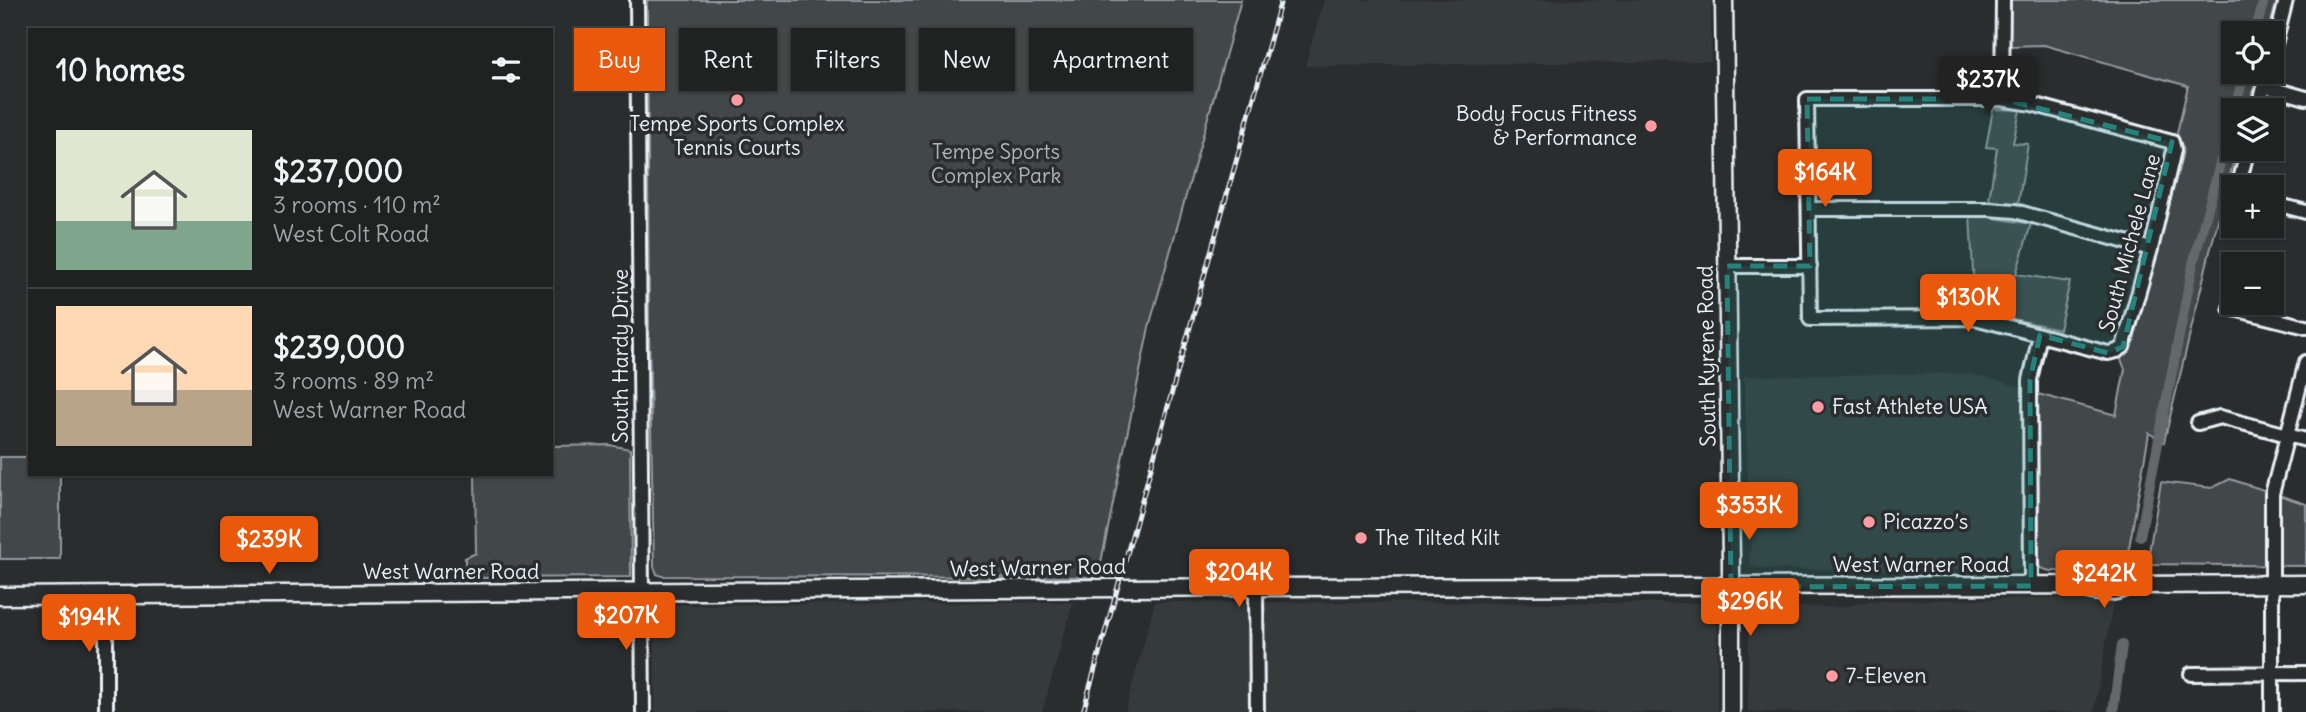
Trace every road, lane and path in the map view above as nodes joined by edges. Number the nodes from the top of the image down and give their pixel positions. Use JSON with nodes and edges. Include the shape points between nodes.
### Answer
{"nodes":[{"id":1,"x":637,"y":0,"type":"edge"},
{"id":2,"x":1724,"y":0,"type":"edge"},
{"id":3,"x":2003,"y":0,"type":"edge"},
{"id":4,"x":2286,"y":0,"type":"edge"},
{"id":5,"x":2281,"y":21,"type":"edge"},
{"id":6,"x":2264,"y":86,"type":"joint"},
{"id":7,"x":2261,"y":98,"type":"edge"},
{"id":8,"x":2002,"y":99,"type":"junction"},
{"id":9,"x":2306,"y":99,"type":"edge"},
{"id":10,"x":2284,"y":206,"type":"edge"},
{"id":11,"x":1809,"y":209,"type":"junction"},
{"id":12,"x":2306,"y":212,"type":"edge"},
{"id":13,"x":2151,"y":249,"type":"junction"},
{"id":14,"x":1810,"y":266,"type":"junction"},
{"id":15,"x":1727,"y":267,"type":"junction"},
{"id":16,"x":2260,"y":315,"type":"edge"},
{"id":17,"x":2306,"y":327,"type":"edge"},
{"id":18,"x":2040,"y":335,"type":"junction"},
{"id":19,"x":2306,"y":362,"type":"edge"},
{"id":20,"x":2198,"y":423,"type":"dead end"},
{"id":21,"x":2286,"y":435,"type":"junction"},
{"id":22,"x":2306,"y":440,"type":"edge"},
{"id":23,"x":2272,"y":584,"type":"junction"},
{"id":24,"x":2306,"y":584,"type":"edge"},
{"id":25,"x":2031,"y":586,"type":"junction"},
{"id":26,"x":1256,"y":587,"type":"junction"},
{"id":27,"x":1731,"y":587,"type":"junction"},
{"id":28,"x":642,"y":592,"type":"junction"},
{"id":29,"x":0,"y":596,"type":"edge"},
{"id":30,"x":106,"y":596,"type":"junction"},
{"id":31,"x":2272,"y":673,"type":"junction"},
{"id":32,"x":2306,"y":673,"type":"edge"},
{"id":33,"x":2191,"y":674,"type":"dead end"},
{"id":34,"x":106,"y":712,"type":"edge"},
{"id":35,"x":643,"y":712,"type":"edge"},
{"id":36,"x":1257,"y":712,"type":"edge"},
{"id":37,"x":1731,"y":712,"type":"edge"},
{"id":38,"x":2272,"y":712,"type":"edge"}],
"edges":[{"from":1,"to":28,"type":"street","name":"South Hardy Drive"},
{"from":2,"to":15,"type":"main road","name":"South Kyrene Road"},
{"from":3,"to":8,"type":"street"},
{"from":4,"to":5,"type":"street"},
{"from":6,"to":7,"type":"street"},
{"from":6,"to":9,"type":"street"},
{"from":8,"to":11,"type":"street","via":[[1807,99]]},
{"from":8,"to":13,"type":"street","name":"South Michele Lane","via":[[2172,142]]},
{"from":10,"to":12,"type":"street"},
{"from":11,"to":13,"type":"street","via":[[2015,212]]},
{"from":11,"to":14,"type":"street"},
{"from":13,"to":18,"type":"street","name":"South Michele Lane","via":[[2123,346],[2117,351],[2108,353]]},
{"from":14,"to":15,"type":"street"},
{"from":14,"to":18,"type":"street","via":[[1810,319],[1975,318]]},
{"from":15,"to":27,"type":"main road","name":"South Kyrene Road"},
{"from":16,"to":17,"type":"street"},
{"from":18,"to":25,"type":"street","via":[[2030,380]]},
{"from":19,"to":21,"type":"street"},
{"from":20,"to":21,"type":"street","via":[[2220,417]]},
{"from":21,"to":22,"type":"street"},
{"from":21,"to":23,"type":"street","via":[[2272,494]]},
{"from":23,"to":24,"type":"main road","name":"West Warner Road"},
{"from":23,"to":25,"type":"main road","name":"West Warner Road","via":[[2130,585],[2117,578],[2088,578],[2077,585]]},
{"from":23,"to":31,"type":"street"},
{"from":25,"to":27,"type":"main road","name":"West Warner Road"},
{"from":26,"to":27,"type":"main road","name":"West Warner Road"},
{"from":26,"to":28,"type":"main road","name":"West Warner Road"},
{"from":26,"to":36,"type":"street"},
{"from":27,"to":37,"type":"main road","name":"South Kyrene Road"},
{"from":28,"to":30,"type":"main road","name":"West Warner Road"},
{"from":28,"to":35,"type":"street","name":"South Hardy Drive"},
{"from":29,"to":30,"type":"main road","name":"West Warner Road"},
{"from":30,"to":34,"type":"street"},
{"from":31,"to":32,"type":"street"},
{"from":31,"to":33,"type":"street"},
{"from":31,"to":38,"type":"street"}]}
